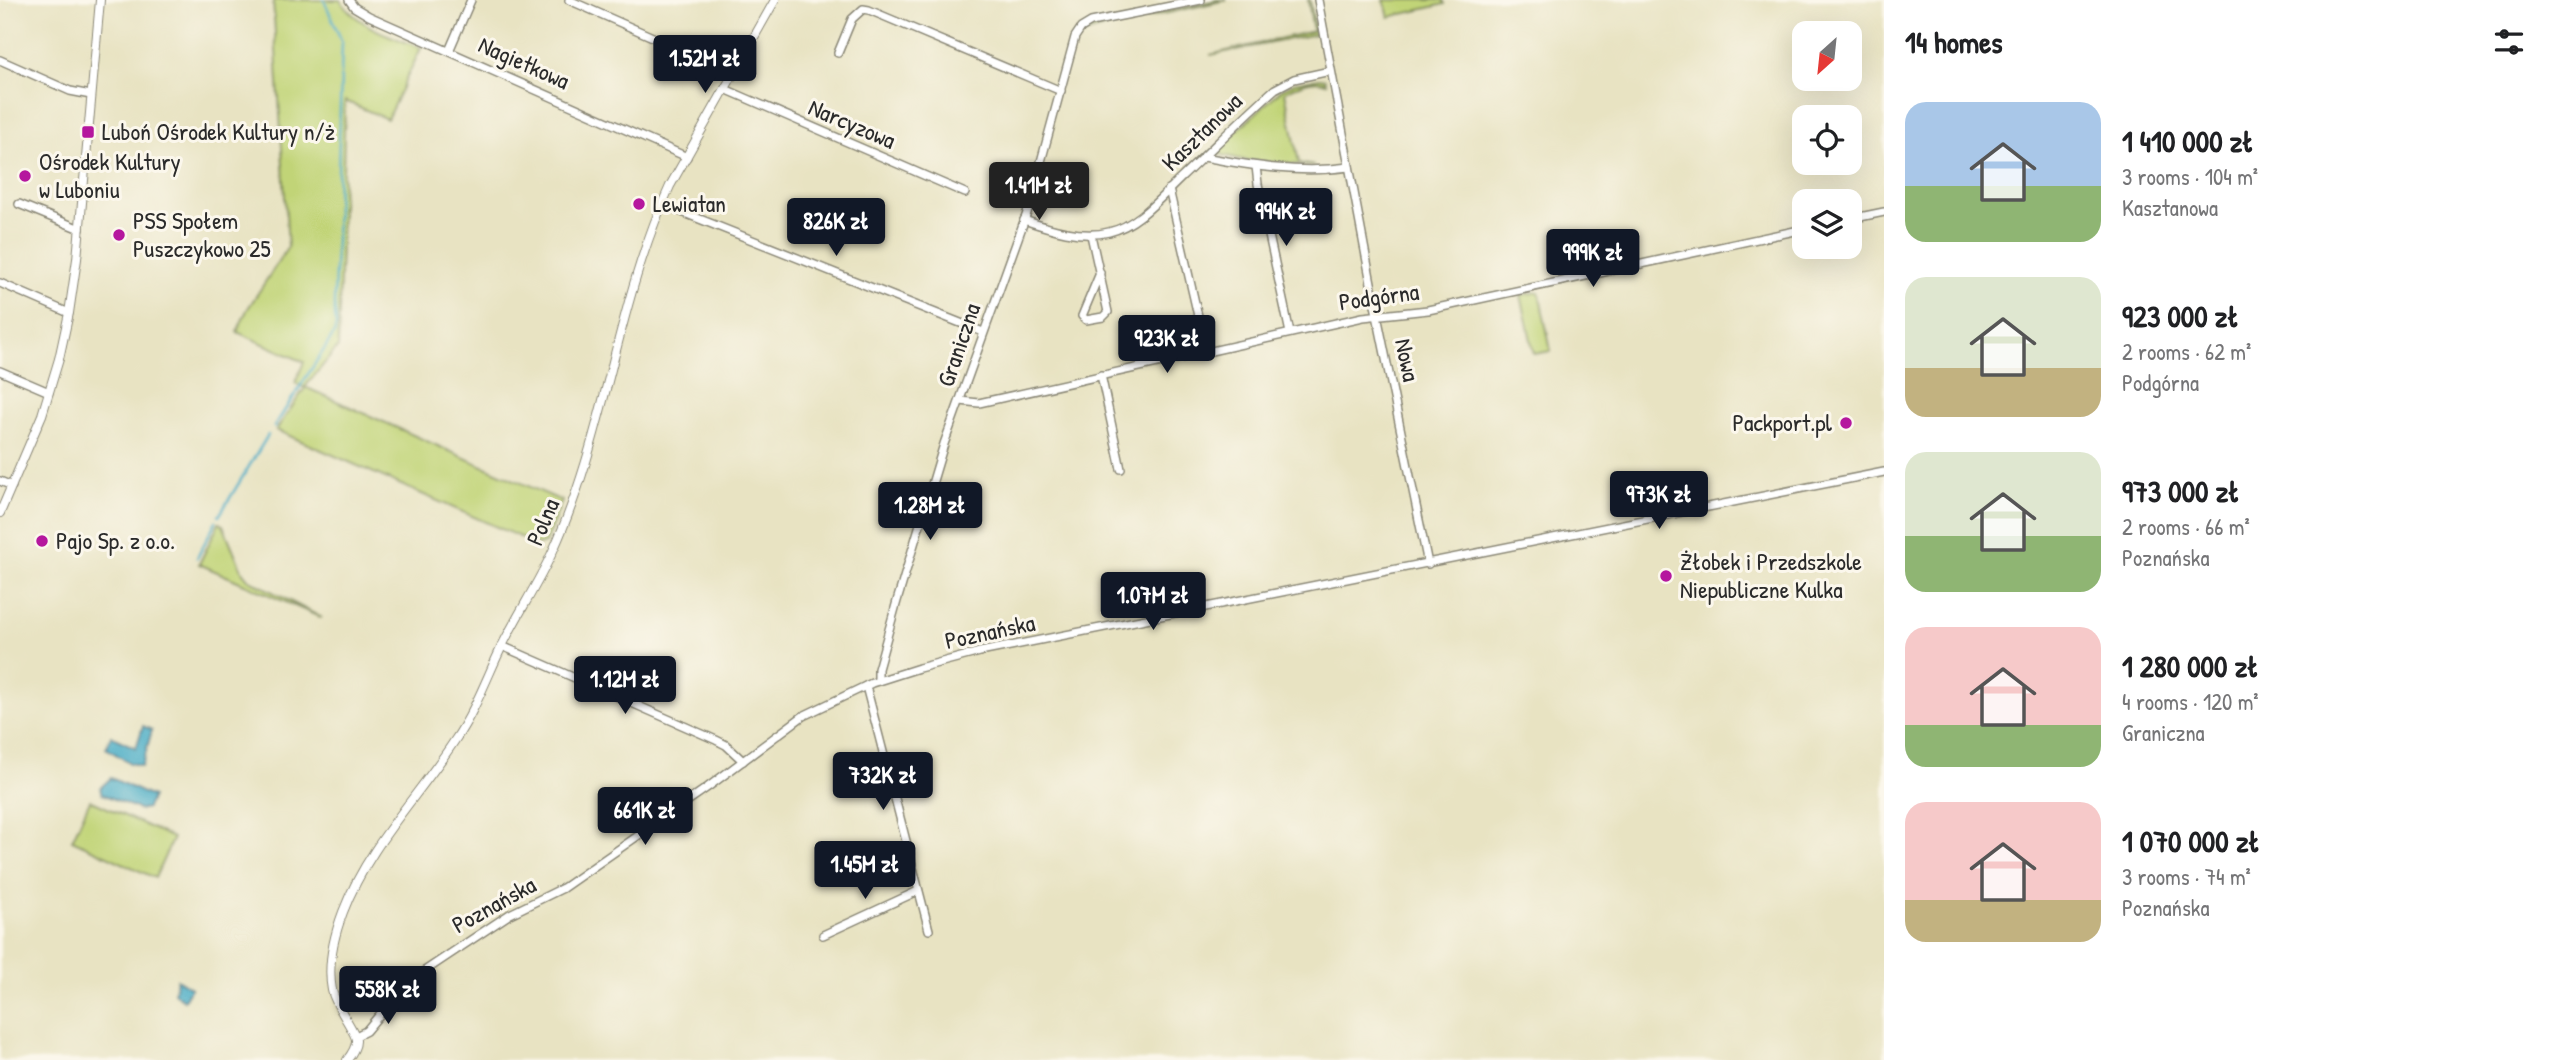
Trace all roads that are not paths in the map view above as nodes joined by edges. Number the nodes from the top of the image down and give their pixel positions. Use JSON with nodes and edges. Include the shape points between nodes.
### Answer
{"nodes":[{"id":1,"x":100,"y":0,"type":"edge"},
{"id":2,"x":349,"y":0,"type":"edge"},
{"id":3,"x":471,"y":0,"type":"edge"},
{"id":4,"x":569,"y":0,"type":"edge"},
{"id":5,"x":775,"y":0,"type":"edge"},
{"id":6,"x":1201,"y":0,"type":"edge"},
{"id":7,"x":1318,"y":0,"type":"edge"},
{"id":8,"x":449,"y":51,"type":"junction"},
{"id":9,"x":838,"y":53,"type":"dead end"},
{"id":10,"x":0,"y":61,"type":"edge"},
{"id":11,"x":1331,"y":71,"type":"junction"},
{"id":12,"x":734,"y":73,"type":"junction"},
{"id":13,"x":725,"y":89,"type":"junction"},
{"id":14,"x":1061,"y":91,"type":"junction"},
{"id":15,"x":91,"y":95,"type":"junction"},
{"id":16,"x":687,"y":157,"type":"junction"},
{"id":17,"x":1204,"y":157,"type":"junction"},
{"id":18,"x":1256,"y":166,"type":"junction"},
{"id":19,"x":1349,"y":167,"type":"junction"},
{"id":20,"x":1169,"y":190,"type":"junction"},
{"id":21,"x":965,"y":193,"type":"dead end"},
{"id":22,"x":19,"y":204,"type":"dead end"},
{"id":23,"x":662,"y":204,"type":"junction"},
{"id":24,"x":1884,"y":212,"type":"edge"},
{"id":25,"x":1862,"y":217,"type":"edge"},
{"id":26,"x":1024,"y":220,"type":"junction"},
{"id":27,"x":80,"y":229,"type":"junction"},
{"id":28,"x":1792,"y":232,"type":"edge"},
{"id":29,"x":1091,"y":234,"type":"junction"},
{"id":30,"x":1100,"y":273,"type":"junction"},
{"id":31,"x":0,"y":283,"type":"edge"},
{"id":32,"x":69,"y":313,"type":"junction"},
{"id":33,"x":1377,"y":315,"type":"junction"},
{"id":34,"x":983,"y":332,"type":"junction"},
{"id":35,"x":1290,"y":333,"type":"junction"},
{"id":36,"x":1206,"y":351,"type":"junction"},
{"id":37,"x":0,"y":371,"type":"edge"},
{"id":38,"x":1101,"y":375,"type":"junction"},
{"id":39,"x":50,"y":392,"type":"junction"},
{"id":40,"x":960,"y":401,"type":"junction"},
{"id":41,"x":1121,"y":469,"type":"dead end"},
{"id":42,"x":1884,"y":472,"type":"edge"},
{"id":43,"x":0,"y":481,"type":"edge"},
{"id":44,"x":12,"y":486,"type":"junction"},
{"id":45,"x":0,"y":513,"type":"edge"},
{"id":46,"x":1428,"y":564,"type":"junction"},
{"id":47,"x":502,"y":646,"type":"junction"},
{"id":48,"x":878,"y":681,"type":"junction"},
{"id":49,"x":866,"y":686,"type":"junction"},
{"id":50,"x":743,"y":761,"type":"junction"},
{"id":51,"x":918,"y":891,"type":"junction"},
{"id":52,"x":929,"y":930,"type":"dead end"},
{"id":53,"x":824,"y":935,"type":"dead end"},
{"id":54,"x":356,"y":1036,"type":"junction"},
{"id":55,"x":347,"y":1060,"type":"edge"}],
"edges":[{"from":1,"to":15,"type":"street"},
{"from":2,"to":8,"type":"street","name":"Nagietkowa","via":[[363,13]]},
{"from":3,"to":8,"type":"street"},
{"from":4,"to":12,"type":"street"},
{"from":5,"to":12,"type":"street","name":"Polna"},
{"from":6,"to":14,"type":"street","name":"Graniczna","via":[[1086,25],[1075,37]]},
{"from":7,"to":11,"type":"street","name":"Nowa"},
{"from":8,"to":16,"type":"street","name":"Nagietkowa"},
{"from":9,"to":14,"type":"street","via":[[852,19],[863,9],[869,10]]},
{"from":10,"to":15,"type":"street","via":[[70,91]]},
{"from":11,"to":17,"type":"street","name":"Kasztanowa","via":[[1281,85]]},
{"from":11,"to":19,"type":"street","name":"Nowa"},
{"from":12,"to":13,"type":"street","name":"Polna"},
{"from":13,"to":16,"type":"street","name":"Polna"},
{"from":13,"to":21,"type":"street","name":"Narcyzowa"},
{"from":14,"to":26,"type":"street","name":"Graniczna"},
{"from":15,"to":27,"type":"street"},
{"from":16,"to":23,"type":"street","name":"Polna"},
{"from":17,"to":18,"type":"street"},
{"from":17,"to":20,"type":"street","name":"Kasztanowa"},
{"from":18,"to":19,"type":"street"},
{"from":18,"to":35,"type":"street"},
{"from":19,"to":33,"type":"street","name":"Nowa"},
{"from":20,"to":29,"type":"street","name":"Kasztanowa","via":[[1126,225]]},
{"from":20,"to":36,"type":"street"},
{"from":22,"to":27,"type":"street"},
{"from":23,"to":34,"type":"street"},
{"from":23,"to":47,"type":"street","name":"Polna","via":[[619,335],[576,493],[548,560]]},
{"from":24,"to":25,"type":"street"},
{"from":26,"to":29,"type":"street","name":"Kasztanowa"},
{"from":26,"to":34,"type":"street","name":"Graniczna"},
{"from":27,"to":32,"type":"street"},
{"from":28,"to":33,"type":"street","name":"Podgórna","via":[[1427,310]]},
{"from":29,"to":30,"type":"street"},
{"from":30,"to":30,"type":"street","via":[[1108,314],[1086,320],[1083,313]]},
{"from":31,"to":32,"type":"street"},
{"from":32,"to":39,"type":"street"},
{"from":33,"to":35,"type":"street","name":"Podgórna"},
{"from":33,"to":46,"type":"street","name":"Nowa"},
{"from":34,"to":40,"type":"street","name":"Graniczna"},
{"from":35,"to":36,"type":"street","name":"Podgórna"},
{"from":36,"to":38,"type":"street","name":"Podgórna"},
{"from":37,"to":39,"type":"street"},
{"from":38,"to":40,"type":"street","name":"Podgórna","via":[[979,403]]},
{"from":38,"to":41,"type":"street"},
{"from":39,"to":44,"type":"street"},
{"from":40,"to":48,"type":"street","name":"Graniczna","via":[[897,601]]},
{"from":42,"to":46,"type":"street","name":"Poznańska"},
{"from":43,"to":44,"type":"street"},
{"from":44,"to":45,"type":"street"},
{"from":46,"to":48,"type":"street","name":"Poznańska","via":[[980,652]]},
{"from":47,"to":50,"type":"street","via":[[716,740]]},
{"from":47,"to":54,"type":"street","name":"Polna","via":[[459,735],[376,848],[343,912],[332,951],[331,984],[336,1003]]},
{"from":48,"to":49,"type":"street","name":"Poznańska"},
{"from":49,"to":50,"type":"street","name":"Poznańska","via":[[803,716]]},
{"from":49,"to":51,"type":"street"},
{"from":50,"to":54,"type":"street","name":"Poznańska","via":[[558,891],[510,914],[433,964]]},
{"from":51,"to":52,"type":"street"},
{"from":51,"to":53,"type":"street"},
{"from":54,"to":55,"type":"street","name":"Poznańska","via":[[356,1046]]}]}
